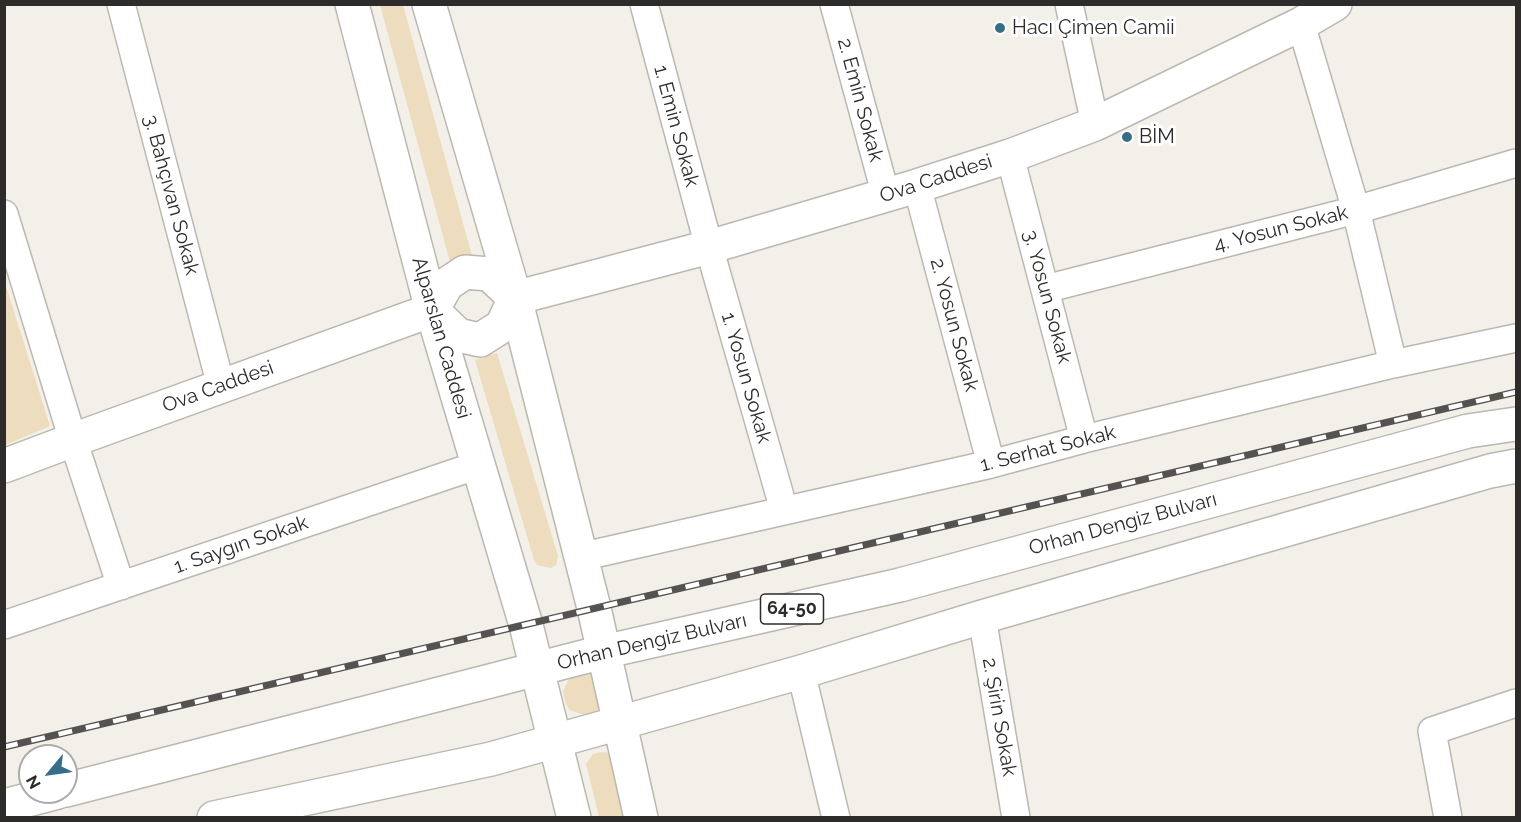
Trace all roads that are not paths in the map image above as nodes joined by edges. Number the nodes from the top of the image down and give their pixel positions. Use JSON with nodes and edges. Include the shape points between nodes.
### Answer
{"nodes":[{"id":1,"x":121,"y":4,"type":"edge"},
{"id":2,"x":352,"y":4,"type":"edge"},
{"id":3,"x":429,"y":4,"type":"edge"},
{"id":4,"x":644,"y":4,"type":"edge"},
{"id":5,"x":834,"y":4,"type":"edge"},
{"id":6,"x":1069,"y":4,"type":"edge"},
{"id":7,"x":1335,"y":4,"type":"edge"},
{"id":8,"x":1301,"y":24,"type":"junction"},
{"id":9,"x":1095,"y":124,"type":"junction"},
{"id":10,"x":1010,"y":156,"type":"junction"},
{"id":11,"x":1516,"y":163,"type":"edge"},
{"id":12,"x":917,"y":186,"type":"junction"},
{"id":13,"x":886,"y":195,"type":"junction"},
{"id":14,"x":1356,"y":210,"type":"junction"},
{"id":15,"x":4,"y":214,"type":"edge"},
{"id":16,"x":709,"y":247,"type":"junction"},
{"id":17,"x":1045,"y":289,"type":"junction"},
{"id":18,"x":515,"y":298,"type":"junction"},
{"id":19,"x":432,"y":310,"type":"junction"},
{"id":20,"x":1516,"y":338,"type":"edge"},
{"id":21,"x":1393,"y":364,"type":"junction"},
{"id":22,"x":221,"y":386,"type":"junction"},
{"id":23,"x":1516,"y":424,"type":"edge"},
{"id":24,"x":1084,"y":439,"type":"junction"},
{"id":25,"x":73,"y":440,"type":"junction"},
{"id":26,"x":991,"y":464,"type":"junction"},
{"id":27,"x":478,"y":465,"type":"junction"},
{"id":28,"x":4,"y":466,"type":"edge"},
{"id":29,"x":1516,"y":466,"type":"edge"},
{"id":30,"x":784,"y":510,"type":"junction"},
{"id":31,"x":580,"y":557,"type":"junction"},
{"id":32,"x":121,"y":586,"type":"junction"},
{"id":33,"x":982,"y":617,"type":"junction"},
{"id":34,"x":4,"y":625,"type":"edge"},
{"id":35,"x":603,"y":652,"type":"junction"},
{"id":36,"x":536,"y":670,"type":"junction"},
{"id":37,"x":801,"y":672,"type":"junction"},
{"id":38,"x":1516,"y":703,"type":"edge"},
{"id":39,"x":620,"y":723,"type":"junction"},
{"id":40,"x":555,"y":741,"type":"junction"},
{"id":41,"x":78,"y":787,"type":"edge"},
{"id":42,"x":214,"y":818,"type":"edge"},
{"id":43,"x":574,"y":818,"type":"edge"},
{"id":44,"x":641,"y":818,"type":"edge"},
{"id":45,"x":836,"y":818,"type":"edge"},
{"id":46,"x":1016,"y":818,"type":"edge"},
{"id":47,"x":1448,"y":818,"type":"edge"}],
"edges":[{"from":1,"to":22,"type":"street","name":"3. Bahçıvan Sokak"},
{"from":2,"to":19,"type":"main road","name":"Alparslan Caddesi"},
{"from":3,"to":18,"type":"main road"},
{"from":4,"to":16,"type":"street","name":"1. Emin Sokak"},
{"from":5,"to":13,"type":"street","name":"2. Emin Sokak"},
{"from":6,"to":9,"type":"street"},
{"from":7,"to":8,"type":"main road","name":"Ova Caddesi"},
{"from":8,"to":9,"type":"main road","name":"Ova Caddesi"},
{"from":8,"to":14,"type":"street"},
{"from":9,"to":10,"type":"main road","name":"Ova Caddesi"},
{"from":10,"to":12,"type":"main road","name":"Ova Caddesi"},
{"from":10,"to":17,"type":"street","name":"3. Yosun Sokak"},
{"from":11,"to":14,"type":"street","name":"4. Yosun Sokak"},
{"from":12,"to":13,"type":"main road","name":"Ova Caddesi"},
{"from":12,"to":26,"type":"street","name":"2. Yosun Sokak"},
{"from":13,"to":16,"type":"main road","name":"Ova Caddesi"},
{"from":14,"to":17,"type":"street","name":"4. Yosun Sokak"},
{"from":14,"to":21,"type":"street"},
{"from":15,"to":25,"type":"street"},
{"from":16,"to":18,"type":"main road","name":"Ova Caddesi"},
{"from":16,"to":30,"type":"street","name":"1. Yosun Sokak"},
{"from":17,"to":24,"type":"street","name":"3. Yosun Sokak"},
{"from":18,"to":19,"type":"main road","via":[[489,274],[465,272],[447,284]]},
{"from":18,"to":19,"type":"main road","via":[[502,326],[480,340],[458,335]]},
{"from":18,"to":31,"type":"main road"},
{"from":19,"to":22,"type":"main road","name":"Ova Caddesi"},
{"from":19,"to":27,"type":"main road","name":"Alparslan Caddesi"},
{"from":20,"to":21,"type":"street","name":"1. Serhat Sokak"},
{"from":21,"to":24,"type":"street","name":"1. Serhat Sokak"},
{"from":22,"to":25,"type":"main road","name":"Ova Caddesi"},
{"from":23,"to":35,"type":"main road","name":"Orhan Dengiz Bulvarı","number":"64-50","via":[[1468,431],[900,585]]},
{"from":24,"to":26,"type":"street","name":"1. Serhat Sokak"},
{"from":25,"to":28,"type":"main road","name":"Ova Caddesi"},
{"from":25,"to":32,"type":"street"},
{"from":26,"to":30,"type":"street","name":"1. Serhat Sokak"},
{"from":27,"to":32,"type":"street","name":"1. Saygın Sokak"},
{"from":27,"to":36,"type":"main road","name":"Alparslan Caddesi"},
{"from":29,"to":33,"type":"main road"},
{"from":30,"to":31,"type":"street","name":"1. Serhat Sokak"},
{"from":31,"to":35,"type":"main road"},
{"from":32,"to":34,"type":"street","name":"1. Saygın Sokak"},
{"from":33,"to":37,"type":"main road"},
{"from":33,"to":46,"type":"street","name":"2. Şirin Sokak"},
{"from":35,"to":36,"type":"main road","name":"Orhan Dengiz Bulvarı","number":"64-50"},
{"from":35,"to":39,"type":"main road"},
{"from":36,"to":40,"type":"main road","name":"Alparslan Caddesi"},
{"from":36,"to":41,"type":"main road","name":"Orhan Dengiz Bulvarı","number":"64-50"},
{"from":37,"to":39,"type":"main road"},
{"from":37,"to":45,"type":"street"},
{"from":38,"to":47,"type":"street","via":[[1432,731]]},
{"from":39,"to":40,"type":"main road"},
{"from":39,"to":44,"type":"main road"},
{"from":40,"to":42,"type":"main road","via":[[491,759]]},
{"from":40,"to":43,"type":"main road","name":"Alparslan Caddesi"}]}
